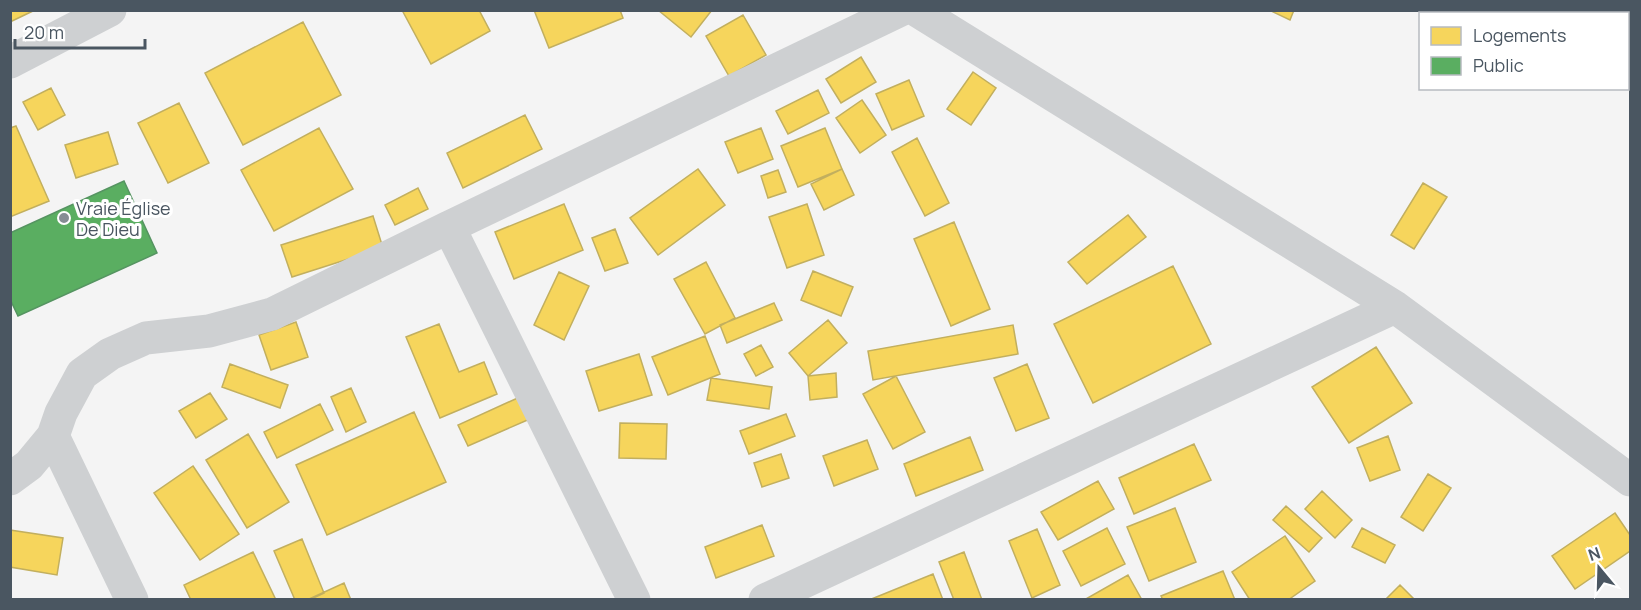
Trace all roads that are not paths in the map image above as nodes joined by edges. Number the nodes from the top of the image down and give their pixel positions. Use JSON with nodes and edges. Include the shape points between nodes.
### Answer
{"nodes":[{"id":1,"x":110,"y":10,"type":"edge"},
{"id":2,"x":901,"y":10,"type":"edge"},
{"id":3,"x":916,"y":10,"type":"edge"},
{"id":4,"x":10,"y":62,"type":"edge"},
{"id":5,"x":449,"y":227,"type":"junction"},
{"id":6,"x":1395,"y":307,"type":"junction"},
{"id":7,"x":53,"y":436,"type":"junction"},
{"id":8,"x":10,"y":479,"type":"edge"},
{"id":9,"x":1630,"y":480,"type":"edge"},
{"id":10,"x":132,"y":600,"type":"edge"},
{"id":11,"x":634,"y":600,"type":"edge"},
{"id":12,"x":765,"y":600,"type":"edge"}],
"edges":[{"from":1,"to":4,"type":"street"},
{"from":2,"to":5,"type":"street"},
{"from":3,"to":6,"type":"street"},
{"from":5,"to":7,"type":"street","via":[[272,314],[209,331],[146,338],[110,354],[82,374]]},
{"from":5,"to":11,"type":"street"},
{"from":6,"to":9,"type":"street"},
{"from":6,"to":12,"type":"street"},
{"from":7,"to":8,"type":"street","via":[[29,465]]},
{"from":7,"to":10,"type":"street"}]}
